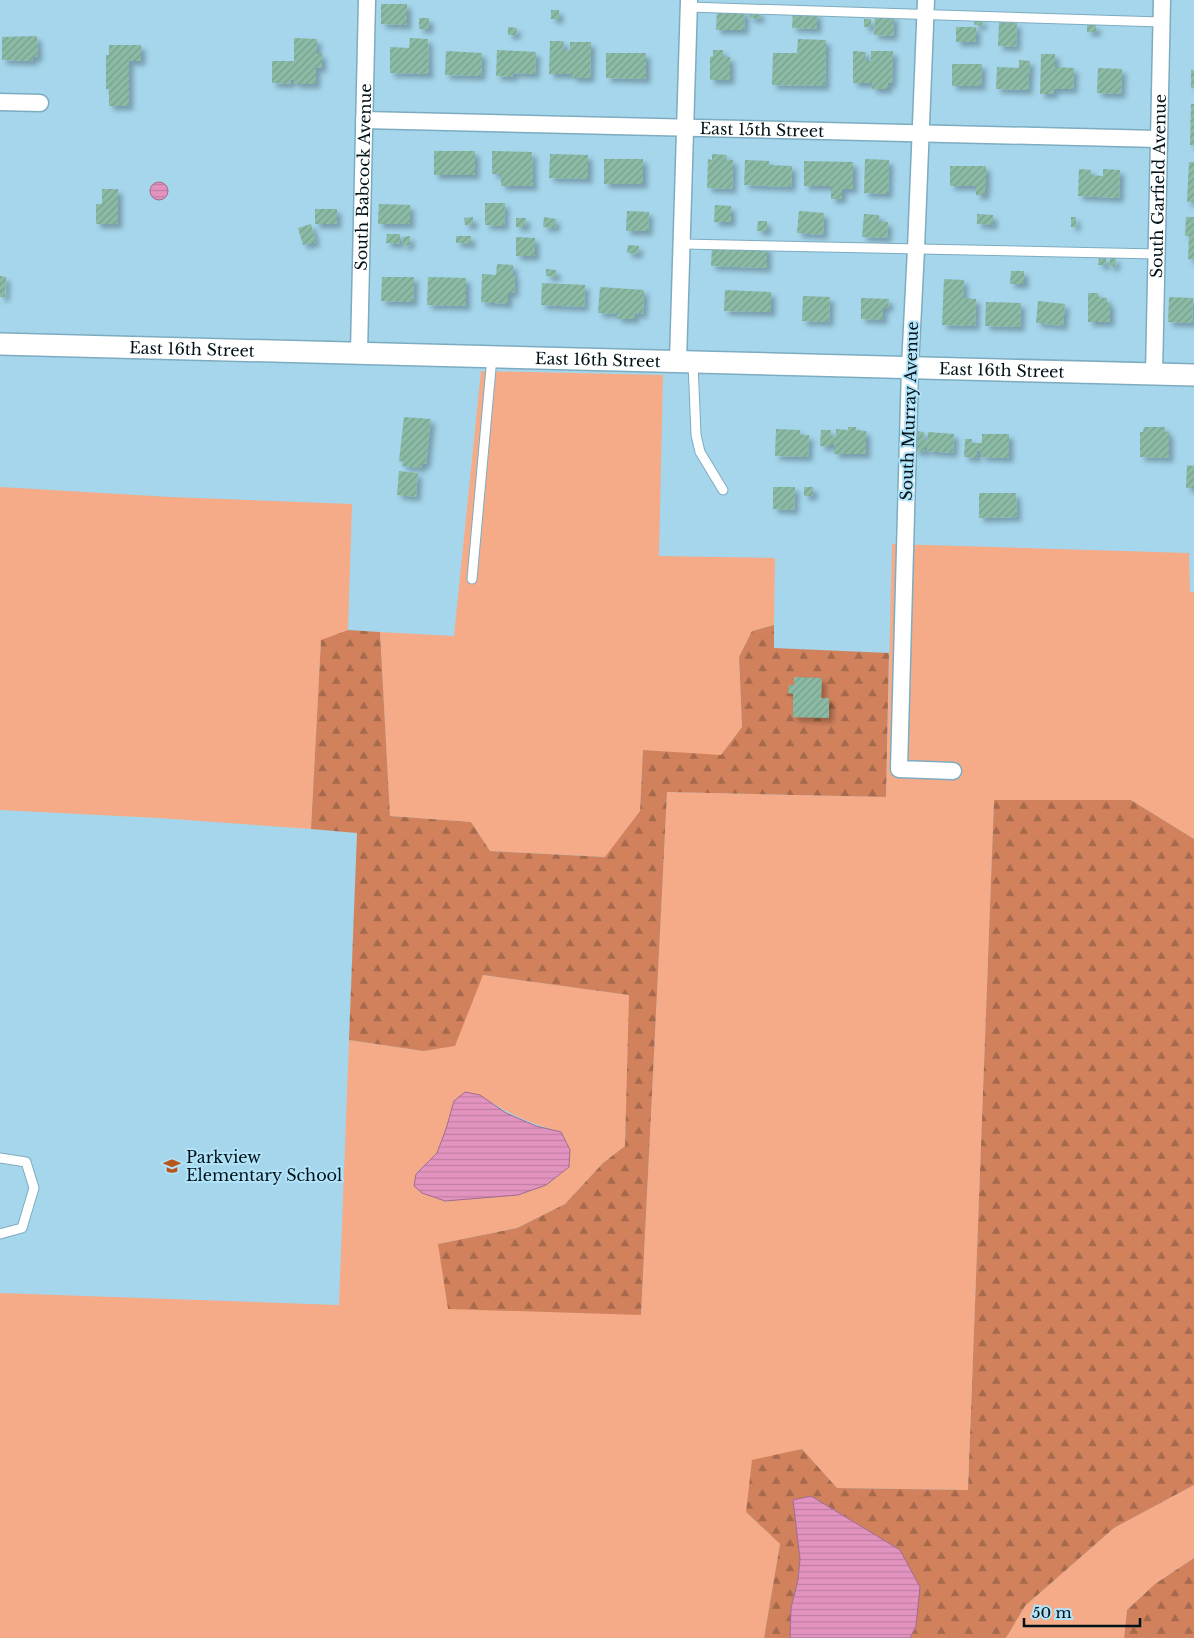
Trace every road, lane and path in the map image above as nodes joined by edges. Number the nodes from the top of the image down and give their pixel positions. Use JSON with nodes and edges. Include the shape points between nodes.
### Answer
{"nodes":[{"id":1,"x":368,"y":0,"type":"edge"},
{"id":2,"x":1162,"y":0,"type":"edge"},
{"id":3,"x":689,"y":4,"type":"edge"},
{"id":4,"x":925,"y":8,"type":"edge"},
{"id":5,"x":1161,"y":22,"type":"junction"},
{"id":6,"x":0,"y":102,"type":"edge"},
{"id":7,"x":40,"y":103,"type":"dead end"},
{"id":8,"x":364,"y":120,"type":"junction"},
{"id":9,"x":686,"y":127,"type":"junction"},
{"id":10,"x":920,"y":134,"type":"junction"},
{"id":11,"x":1159,"y":139,"type":"junction"},
{"id":12,"x":683,"y":244,"type":"junction"},
{"id":13,"x":916,"y":249,"type":"junction"},
{"id":14,"x":1157,"y":254,"type":"junction"},
{"id":15,"x":0,"y":344,"type":"edge"},
{"id":16,"x":359,"y":353,"type":"junction"},
{"id":17,"x":492,"y":356,"type":"junction"},
{"id":18,"x":686,"y":362,"type":"junction"},
{"id":19,"x":910,"y":367,"type":"junction"},
{"id":20,"x":1154,"y":374,"type":"junction"},
{"id":21,"x":1194,"y":375,"type":"edge"},
{"id":22,"x":723,"y":490,"type":"dead end"},
{"id":23,"x":472,"y":579,"type":"dead end"},
{"id":24,"x":953,"y":771,"type":"dead end"},
{"id":25,"x":0,"y":1158,"type":"edge"},
{"id":26,"x":0,"y":1234,"type":"edge"}],
"edges":[{"from":1,"to":8,"type":"street","name":"South Babcock Avenue"},
{"from":2,"to":5,"type":"street","name":"South Garfield Avenue"},
{"from":3,"to":4,"type":"lane"},
{"from":3,"to":9,"type":"street"},
{"from":4,"to":5,"type":"lane"},
{"from":4,"to":10,"type":"street","name":"South Murray Avenue"},
{"from":5,"to":11,"type":"street","name":"South Garfield Avenue"},
{"from":6,"to":7,"type":"street"},
{"from":8,"to":9,"type":"street","name":"East 15th Street"},
{"from":8,"to":16,"type":"street","name":"South Babcock Avenue"},
{"from":9,"to":10,"type":"street","name":"East 15th Street"},
{"from":9,"to":12,"type":"street"},
{"from":10,"to":11,"type":"street","name":"East 15th Street"},
{"from":10,"to":13,"type":"street","name":"South Murray Avenue"},
{"from":11,"to":14,"type":"street","name":"South Garfield Avenue"},
{"from":12,"to":13,"type":"lane"},
{"from":12,"to":18,"type":"street"},
{"from":13,"to":14,"type":"lane"},
{"from":13,"to":19,"type":"street","name":"South Murray Avenue"},
{"from":14,"to":20,"type":"street","name":"South Garfield Avenue"},
{"from":15,"to":16,"type":"street","name":"East 16th Street"},
{"from":16,"to":17,"type":"street","name":"East 16th Street"},
{"from":17,"to":18,"type":"street","name":"East 16th Street"},
{"from":17,"to":23,"type":"lane"},
{"from":18,"to":19,"type":"street","name":"East 16th Street"},
{"from":18,"to":22,"type":"lane","via":[[700,452]]},
{"from":19,"to":20,"type":"street","name":"East 16th Street"},
{"from":19,"to":24,"type":"street","name":"South Murray Avenue","via":[[899,769]]},
{"from":20,"to":21,"type":"street","name":"East 16th Street"},
{"from":25,"to":26,"type":"lane","via":[[26,1162],[34,1188],[22,1228]]}]}
